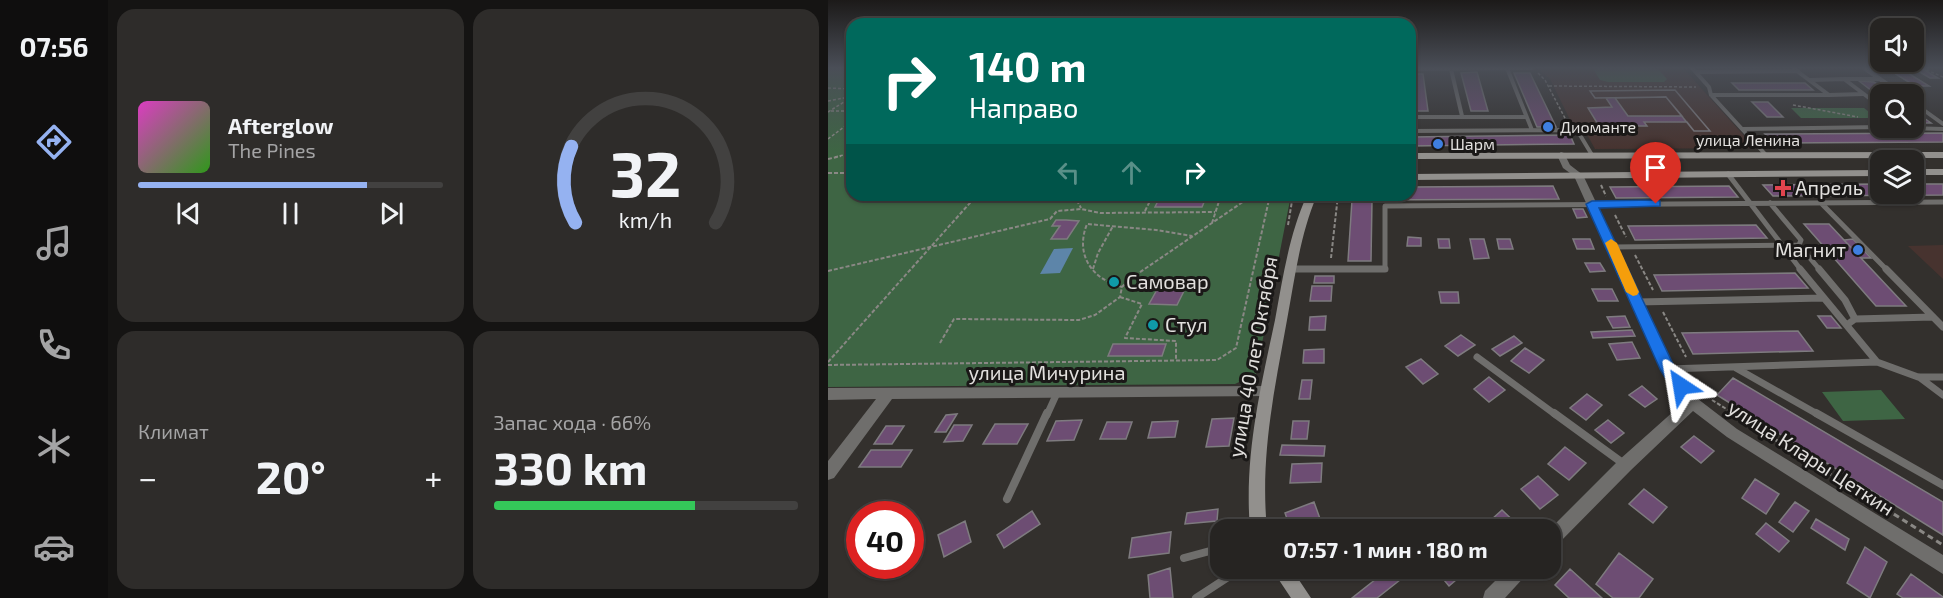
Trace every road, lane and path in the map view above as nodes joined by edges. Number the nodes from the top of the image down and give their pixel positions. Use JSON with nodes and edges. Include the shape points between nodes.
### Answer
{"nodes":[{"id":1,"x":1457,"y":96,"type":"edge"},
{"id":2,"x":1518,"y":96,"type":"edge"},
{"id":3,"x":1554,"y":96,"type":"edge"},
{"id":4,"x":1712,"y":96,"type":"edge"},
{"id":5,"x":846,"y":98,"type":"edge"},
{"id":6,"x":828,"y":101,"type":"edge"},
{"id":7,"x":846,"y":101,"type":"edge"},
{"id":8,"x":1793,"y":104,"type":"dead end"},
{"id":9,"x":1924,"y":110,"type":"edge"},
{"id":10,"x":846,"y":111,"type":"edge"},
{"id":11,"x":830,"y":112,"type":"edge"},
{"id":12,"x":1462,"y":116,"type":"junction"},
{"id":13,"x":1933,"y":116,"type":"junction"},
{"id":14,"x":1943,"y":116,"type":"edge"},
{"id":15,"x":1416,"y":117,"type":"edge"},
{"id":16,"x":1526,"y":117,"type":"junction"},
{"id":17,"x":1862,"y":118,"type":"dead end"},
{"id":18,"x":1943,"y":124,"type":"edge"},
{"id":19,"x":846,"y":126,"type":"edge"},
{"id":20,"x":1870,"y":127,"type":"edge"},
{"id":21,"x":1924,"y":128,"type":"edge"},
{"id":22,"x":1742,"y":129,"type":"junction"},
{"id":23,"x":1943,"y":129,"type":"edge"},
{"id":24,"x":1532,"y":130,"type":"junction"},
{"id":25,"x":1571,"y":130,"type":"junction"},
{"id":26,"x":1416,"y":131,"type":"edge"},
{"id":27,"x":828,"y":139,"type":"edge"},
{"id":28,"x":846,"y":154,"type":"edge"},
{"id":29,"x":1561,"y":155,"type":"junction"},
{"id":30,"x":1592,"y":155,"type":"junction"},
{"id":31,"x":1766,"y":155,"type":"junction"},
{"id":32,"x":1943,"y":155,"type":"edge"},
{"id":33,"x":1416,"y":156,"type":"edge"},
{"id":34,"x":828,"y":159,"type":"edge"},
{"id":35,"x":1924,"y":172,"type":"edge"},
{"id":36,"x":1943,"y":172,"type":"edge"},
{"id":37,"x":828,"y":173,"type":"edge"},
{"id":38,"x":846,"y":173,"type":"edge"},
{"id":39,"x":1870,"y":173,"type":"edge"},
{"id":40,"x":1728,"y":174,"type":"junction"},
{"id":41,"x":1578,"y":175,"type":"junction"},
{"id":42,"x":1416,"y":177,"type":"edge"},
{"id":43,"x":1610,"y":183,"type":"dead end"},
{"id":44,"x":972,"y":201,"type":"edge"},
{"id":45,"x":1077,"y":201,"type":"edge"},
{"id":46,"x":1150,"y":201,"type":"edge"},
{"id":47,"x":1219,"y":201,"type":"edge"},
{"id":48,"x":1243,"y":201,"type":"edge"},
{"id":49,"x":1269,"y":201,"type":"edge"},
{"id":50,"x":1309,"y":201,"type":"edge"},
{"id":51,"x":1337,"y":201,"type":"edge"},
{"id":52,"x":1943,"y":201,"type":"edge"},
{"id":53,"x":1820,"y":202,"type":"junction"},
{"id":54,"x":1748,"y":203,"type":"junction"},
{"id":55,"x":1770,"y":203,"type":"junction"},
{"id":56,"x":1592,"y":204,"type":"junction"},
{"id":57,"x":1610,"y":204,"type":"junction"},
{"id":58,"x":1082,"y":209,"type":"junction"},
{"id":59,"x":1144,"y":212,"type":"junction"},
{"id":60,"x":1215,"y":212,"type":"junction"},
{"id":61,"x":1212,"y":223,"type":"junction"},
{"id":62,"x":1113,"y":226,"type":"junction"},
{"id":63,"x":1192,"y":236,"type":"junction"},
{"id":64,"x":1799,"y":245,"type":"junction"},
{"id":65,"x":1631,"y":246,"type":"junction"},
{"id":66,"x":1781,"y":246,"type":"junction"},
{"id":67,"x":1613,"y":247,"type":"junction"},
{"id":68,"x":930,"y":248,"type":"junction"},
{"id":69,"x":1093,"y":269,"type":"junction"},
{"id":70,"x":1290,"y":269,"type":"junction"},
{"id":71,"x":1329,"y":269,"type":"junction"},
{"id":72,"x":828,"y":271,"type":"edge"},
{"id":73,"x":1122,"y":287,"type":"junction"},
{"id":74,"x":1120,"y":297,"type":"junction"},
{"id":75,"x":1823,"y":298,"type":"junction"},
{"id":76,"x":1637,"y":302,"type":"junction"},
{"id":77,"x":1658,"y":302,"type":"junction"},
{"id":78,"x":1933,"y":317,"type":"junction"},
{"id":79,"x":1855,"y":319,"type":"junction"},
{"id":80,"x":1848,"y":324,"type":"junction"},
{"id":81,"x":1943,"y":327,"type":"edge"},
{"id":82,"x":940,"y":343,"type":"dead end"},
{"id":83,"x":1477,"y":357,"type":"dead end"},
{"id":84,"x":1176,"y":361,"type":"junction"},
{"id":85,"x":1877,"y":362,"type":"junction"},
{"id":86,"x":828,"y":364,"type":"edge"},
{"id":87,"x":1735,"y":367,"type":"junction"},
{"id":88,"x":1692,"y":368,"type":"junction"},
{"id":89,"x":1668,"y":369,"type":"junction"},
{"id":90,"x":1918,"y":377,"type":"junction"},
{"id":91,"x":1943,"y":377,"type":"edge"},
{"id":92,"x":1267,"y":391,"type":"junction"},
{"id":93,"x":1058,"y":392,"type":"junction"},
{"id":94,"x":889,"y":393,"type":"junction"},
{"id":95,"x":828,"y":394,"type":"edge"},
{"id":96,"x":1943,"y":395,"type":"edge"},
{"id":97,"x":1693,"y":403,"type":"junction"},
{"id":98,"x":1625,"y":465,"type":"junction"},
{"id":99,"x":828,"y":473,"type":"edge"},
{"id":100,"x":1943,"y":485,"type":"edge"},
{"id":101,"x":1007,"y":499,"type":"dead end"},
{"id":102,"x":1258,"y":519,"type":"edge"},
{"id":103,"x":1561,"y":529,"type":"edge"},
{"id":104,"x":1943,"y":545,"type":"edge"},
{"id":105,"x":1210,"y":551,"type":"edge"},
{"id":106,"x":1184,"y":558,"type":"dead end"},
{"id":107,"x":1943,"y":565,"type":"edge"},
{"id":108,"x":1225,"y":579,"type":"edge"},
{"id":109,"x":1288,"y":579,"type":"edge"},
{"id":110,"x":1510,"y":579,"type":"edge"},
{"id":111,"x":1196,"y":598,"type":"edge"},
{"id":112,"x":1302,"y":598,"type":"edge"},
{"id":113,"x":1492,"y":598,"type":"edge"}],
"edges":[{"from":1,"to":12,"type":"lane"},
{"from":2,"to":16,"type":"lane"},
{"from":3,"to":25,"type":"path"},
{"from":4,"to":22,"type":"lane"},
{"from":5,"to":6,"type":"path"},
{"from":7,"to":11,"type":"path"},
{"from":8,"to":17,"type":"path"},
{"from":9,"to":13,"type":"lane"},
{"from":10,"to":11,"type":"path"},
{"from":12,"to":15,"type":"lane"},
{"from":12,"to":16,"type":"lane"},
{"from":13,"to":14,"type":"lane"},
{"from":13,"to":18,"type":"lane"},
{"from":16,"to":24,"type":"lane"},
{"from":19,"to":27,"type":"path"},
{"from":20,"to":22,"type":"lane"},
{"from":21,"to":23,"type":"lane"},
{"from":22,"to":31,"type":"lane"},
{"from":24,"to":25,"type":"lane"},
{"from":24,"to":26,"type":"lane"},
{"from":25,"to":30,"type":"lane","via":[[1577,130]]},
{"from":28,"to":34,"type":"path"},
{"from":29,"to":30,"type":"main road","name":"улица Ленина"},
{"from":29,"to":33,"type":"main road","name":"улица Ленина"},
{"from":29,"to":41,"type":"street","name":"улица Клары Цеткин","via":[[1566,166]]},
{"from":30,"to":31,"type":"main road","name":"улица Ленина"},
{"from":31,"to":32,"type":"main road","name":"улица Ленина"},
{"from":35,"to":36,"type":"main road"},
{"from":37,"to":38,"type":"path"},
{"from":39,"to":40,"type":"main road","name":"улица Ленина"},
{"from":40,"to":41,"type":"main road","name":"улица Ленина"},
{"from":40,"to":54,"type":"lane"},
{"from":41,"to":42,"type":"main road","name":"улица Ленина"},
{"from":41,"to":56,"type":"street","name":"улица Клары Цеткин"},
{"from":43,"to":57,"type":"path","via":[[1599,183]]},
{"from":44,"to":68,"type":"path"},
{"from":45,"to":58,"type":"path"},
{"from":46,"to":59,"type":"path"},
{"from":47,"to":60,"type":"path"},
{"from":48,"to":61,"type":"path"},
{"from":49,"to":84,"type":"path","via":[[1236,348],[1217,360]]},
{"from":50,"to":70,"type":"main road","name":"улица 40 лет Октября","via":[[1299,222]]},
{"from":51,"to":71,"type":"path"},
{"from":52,"to":53,"type":"lane"},
{"from":53,"to":55,"type":"lane"},
{"from":53,"to":78,"type":"lane"},
{"from":54,"to":55,"type":"lane"},
{"from":54,"to":57,"type":"lane"},
{"from":54,"to":66,"type":"lane"},
{"from":55,"to":64,"type":"lane","via":[[1801,240]]},
{"from":56,"to":57,"type":"lane"},
{"from":56,"to":67,"type":"street","name":"улица Клары Цеткин"},
{"from":56,"to":71,"type":"lane","via":[[1384,206],[1385,269]]},
{"from":57,"to":65,"type":"path"},
{"from":58,"to":59,"type":"path","via":[[1100,213]]},
{"from":58,"to":68,"type":"path","via":[[1057,211],[1050,219]]},
{"from":59,"to":60,"type":"path"},
{"from":60,"to":61,"type":"path"},
{"from":61,"to":63,"type":"path"},
{"from":62,"to":63,"type":"path"},
{"from":62,"to":69,"type":"path"},
{"from":62,"to":69,"type":"path","via":[[1087,224],[1081,241]]},
{"from":63,"to":73,"type":"path"},
{"from":64,"to":66,"type":"lane"},
{"from":64,"to":79,"type":"lane","via":[[1845,300]]},
{"from":65,"to":66,"type":"lane"},
{"from":65,"to":67,"type":"lane"},
{"from":65,"to":77,"type":"path"},
{"from":66,"to":75,"type":"lane"},
{"from":67,"to":76,"type":"street","name":"улица Клары Цеткин"},
{"from":68,"to":72,"type":"path"},
{"from":68,"to":86,"type":"path"},
{"from":69,"to":73,"type":"path","via":[[1100,279]]},
{"from":70,"to":71,"type":"lane"},
{"from":70,"to":92,"type":"main road","name":"улица 40 лет Октября"},
{"from":73,"to":74,"type":"path"},
{"from":74,"to":82,"type":"path","via":[[1095,315],[1079,320],[954,320]]},
{"from":74,"to":84,"type":"path","via":[[1142,304],[1125,338],[1176,341]]},
{"from":75,"to":77,"type":"lane"},
{"from":75,"to":80,"type":"lane"},
{"from":76,"to":77,"type":"lane"},
{"from":76,"to":89,"type":"street","name":"улица Клары Цеткин"},
{"from":77,"to":88,"type":"path"},
{"from":78,"to":79,"type":"lane"},
{"from":78,"to":81,"type":"lane"},
{"from":79,"to":80,"type":"lane"},
{"from":80,"to":85,"type":"lane"},
{"from":83,"to":98,"type":"lane"},
{"from":84,"to":86,"type":"path"},
{"from":85,"to":87,"type":"lane"},
{"from":85,"to":90,"type":"lane"},
{"from":87,"to":88,"type":"lane"},
{"from":87,"to":100,"type":"lane"},
{"from":88,"to":89,"type":"lane"},
{"from":88,"to":104,"type":"path","via":[[1705,395]]},
{"from":89,"to":97,"type":"street","name":"улица Клары Цеткин"},
{"from":90,"to":91,"type":"lane"},
{"from":90,"to":96,"type":"lane"},
{"from":92,"to":93,"type":"street","name":"улица Мичурина"},
{"from":92,"to":102,"type":"main road","name":"улица 40 лет Октября","via":[[1256,464]]},
{"from":93,"to":94,"type":"street","name":"улица Мичурина"},
{"from":93,"to":101,"type":"lane"},
{"from":94,"to":95,"type":"street","name":"улица Мичурина"},
{"from":94,"to":99,"type":"street"},
{"from":97,"to":98,"type":"street"},
{"from":97,"to":107,"type":"street","name":"улица Клары Цеткин","via":[[1732,433]]},
{"from":98,"to":103,"type":"street"},
{"from":105,"to":106,"type":"lane"},
{"from":108,"to":111,"type":"lane"},
{"from":109,"to":112,"type":"main road"},
{"from":110,"to":113,"type":"street"}]}
